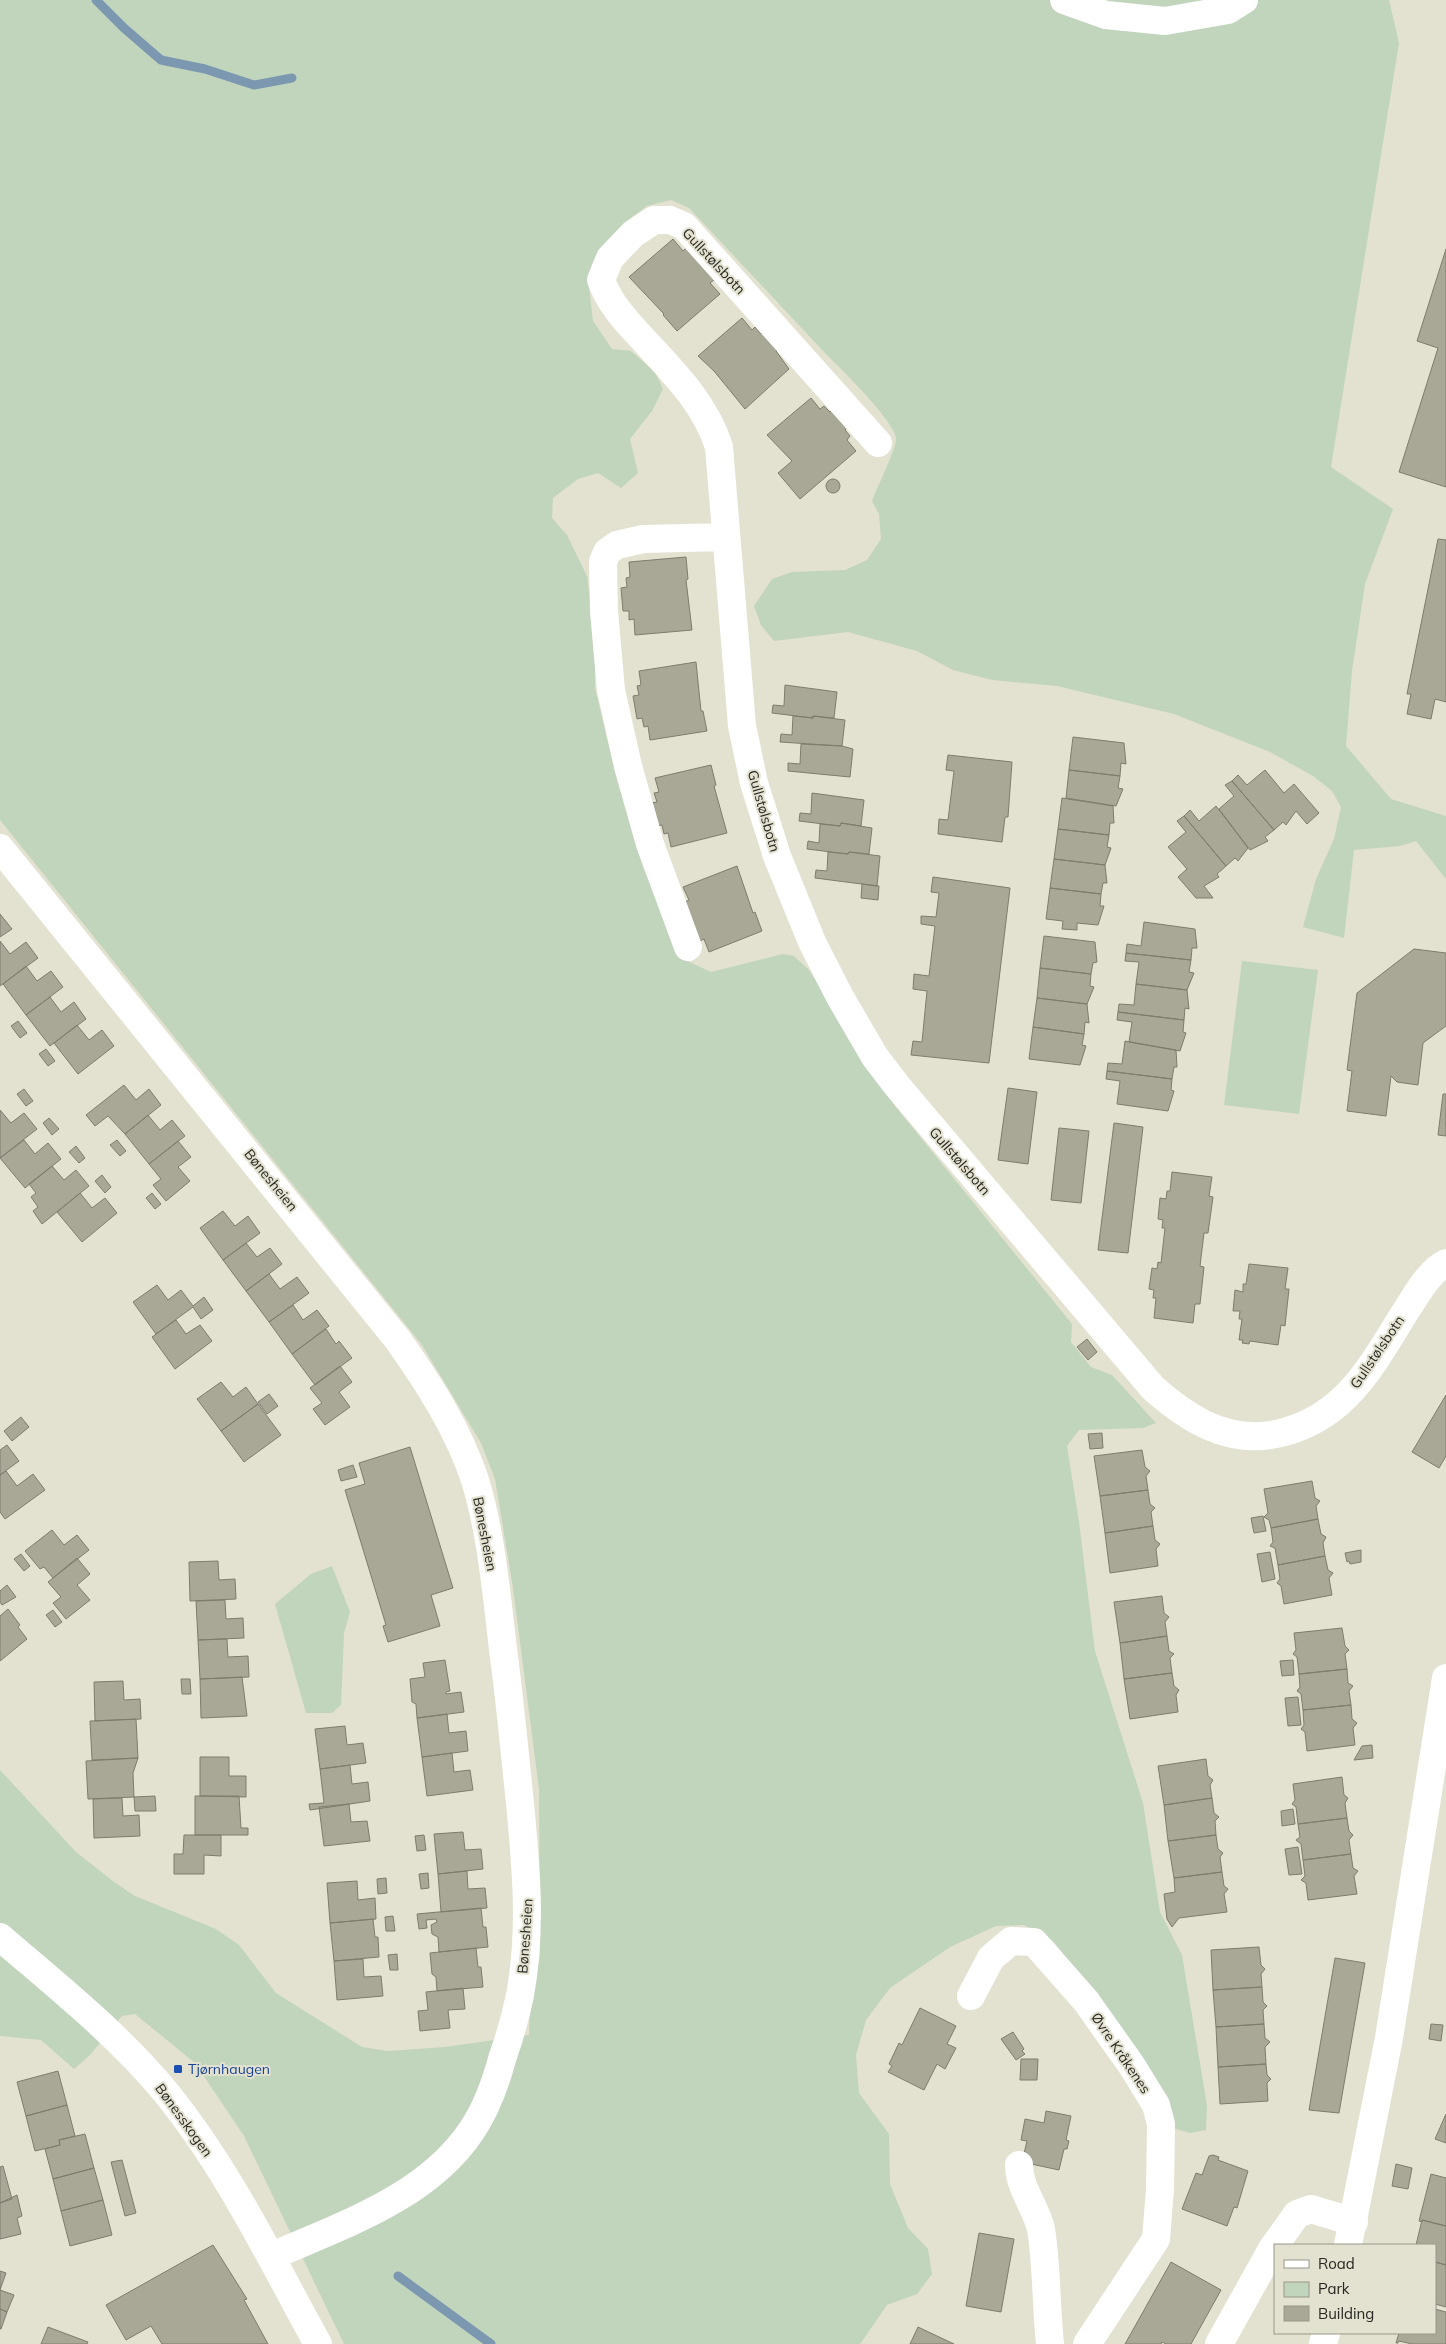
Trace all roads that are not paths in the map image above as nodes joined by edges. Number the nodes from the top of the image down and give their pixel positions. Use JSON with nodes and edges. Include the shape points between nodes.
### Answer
{"nodes":[{"id":1,"x":1064,"y":0,"type":"edge"},
{"id":2,"x":1244,"y":0,"type":"edge"},
{"id":3,"x":878,"y":443,"type":"dead end"},
{"id":4,"x":725,"y":537,"type":"junction"},
{"id":5,"x":0,"y":848,"type":"edge"},
{"id":6,"x":688,"y":947,"type":"dead end"},
{"id":7,"x":1446,"y":1264,"type":"edge"},
{"id":8,"x":1446,"y":1678,"type":"edge"},
{"id":9,"x":0,"y":1937,"type":"edge"},
{"id":10,"x":971,"y":1996,"type":"dead end"},
{"id":11,"x":1019,"y":2165,"type":"dead end"},
{"id":12,"x":1351,"y":2234,"type":"edge"},
{"id":13,"x":1276,"y":2244,"type":"edge"},
{"id":14,"x":1274,"y":2246,"type":"edge"},
{"id":15,"x":272,"y":2256,"type":"junction"},
{"id":16,"x":318,"y":2344,"type":"edge"},
{"id":17,"x":1050,"y":2344,"type":"edge"},
{"id":18,"x":1087,"y":2344,"type":"edge"},
{"id":19,"x":1219,"y":2344,"type":"edge"}],
"edges":[{"from":1,"to":2,"type":"street","via":[[1106,15],[1165,21],[1228,10]]},
{"from":3,"to":4,"type":"street","name":"Gullstølsbotn","via":[[684,226],[670,220],[654,220],[633,234],[610,258],[601,280],[620,314],[686,388],[712,426],[718,447]]},
{"from":4,"to":6,"type":"street","via":[[643,539],[617,544],[607,552],[603,562],[611,690],[650,844]]},
{"from":4,"to":7,"type":"street","name":"Gullstølsbotn","via":[[742,726],[754,783],[795,904],[836,989],[875,1057],[898,1087],[1153,1388],[1180,1412],[1219,1430],[1242,1436],[1271,1435],[1315,1421],[1339,1405],[1363,1378],[1420,1288]]},
{"from":5,"to":15,"type":"street","name":"Bønesheien","via":[[398,1340],[424,1377],[460,1443],[484,1520],[509,1695],[528,1891],[526,1954],[511,2033],[485,2108],[471,2132],[447,2159],[422,2182],[379,2208]]},
{"from":8,"to":12,"type":"street","via":[[1387,2047]]},
{"from":9,"to":15,"type":"street","name":"Bønesskogen","via":[[121,2043],[166,2093],[190,2123]]},
{"from":10,"to":18,"type":"street","name":"Øvre Kråkenes","via":[[991,1958],[1011,1941],[1034,1942],[1086,2001],[1156,2105],[1161,2135],[1156,2239]]},
{"from":11,"to":17,"type":"street","via":[[1019,2174],[1040,2229]]},
{"from":12,"to":13,"type":"street","via":[[1312,2209],[1297,2214]]},
{"from":14,"to":19,"type":"street"},
{"from":15,"to":16,"type":"street","name":"Bønesskogen"}]}
